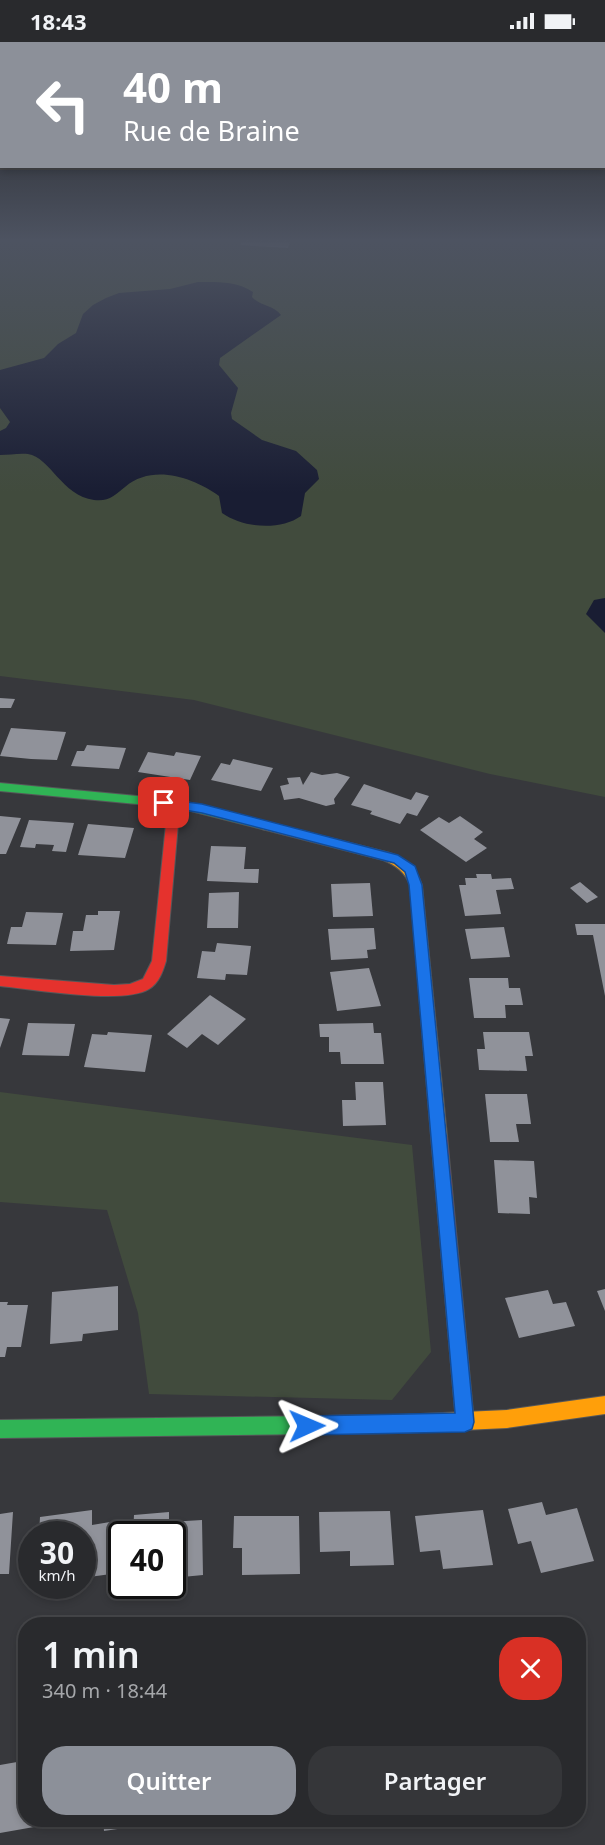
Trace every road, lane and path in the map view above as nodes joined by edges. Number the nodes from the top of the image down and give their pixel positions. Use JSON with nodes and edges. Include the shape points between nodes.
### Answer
{"nodes":[{"id":1,"x":0,"y":787,"type":"edge"},
{"id":2,"x":179,"y":804,"type":"junction"},
{"id":3,"x":0,"y":981,"type":"edge"},
{"id":4,"x":605,"y":1405,"type":"edge"},
{"id":5,"x":465,"y":1422,"type":"junction"},
{"id":6,"x":0,"y":1429,"type":"edge"}],
"edges":[{"from":1,"to":2,"type":"street"},
{"from":2,"to":3,"type":"street","via":[[172,824],[159,962],[152,980],[127,991]]},
{"from":2,"to":5,"type":"street","via":[[398,860],[413,875]]},
{"from":4,"to":5,"type":"street","via":[[534,1417]]},
{"from":5,"to":6,"type":"street"}]}
